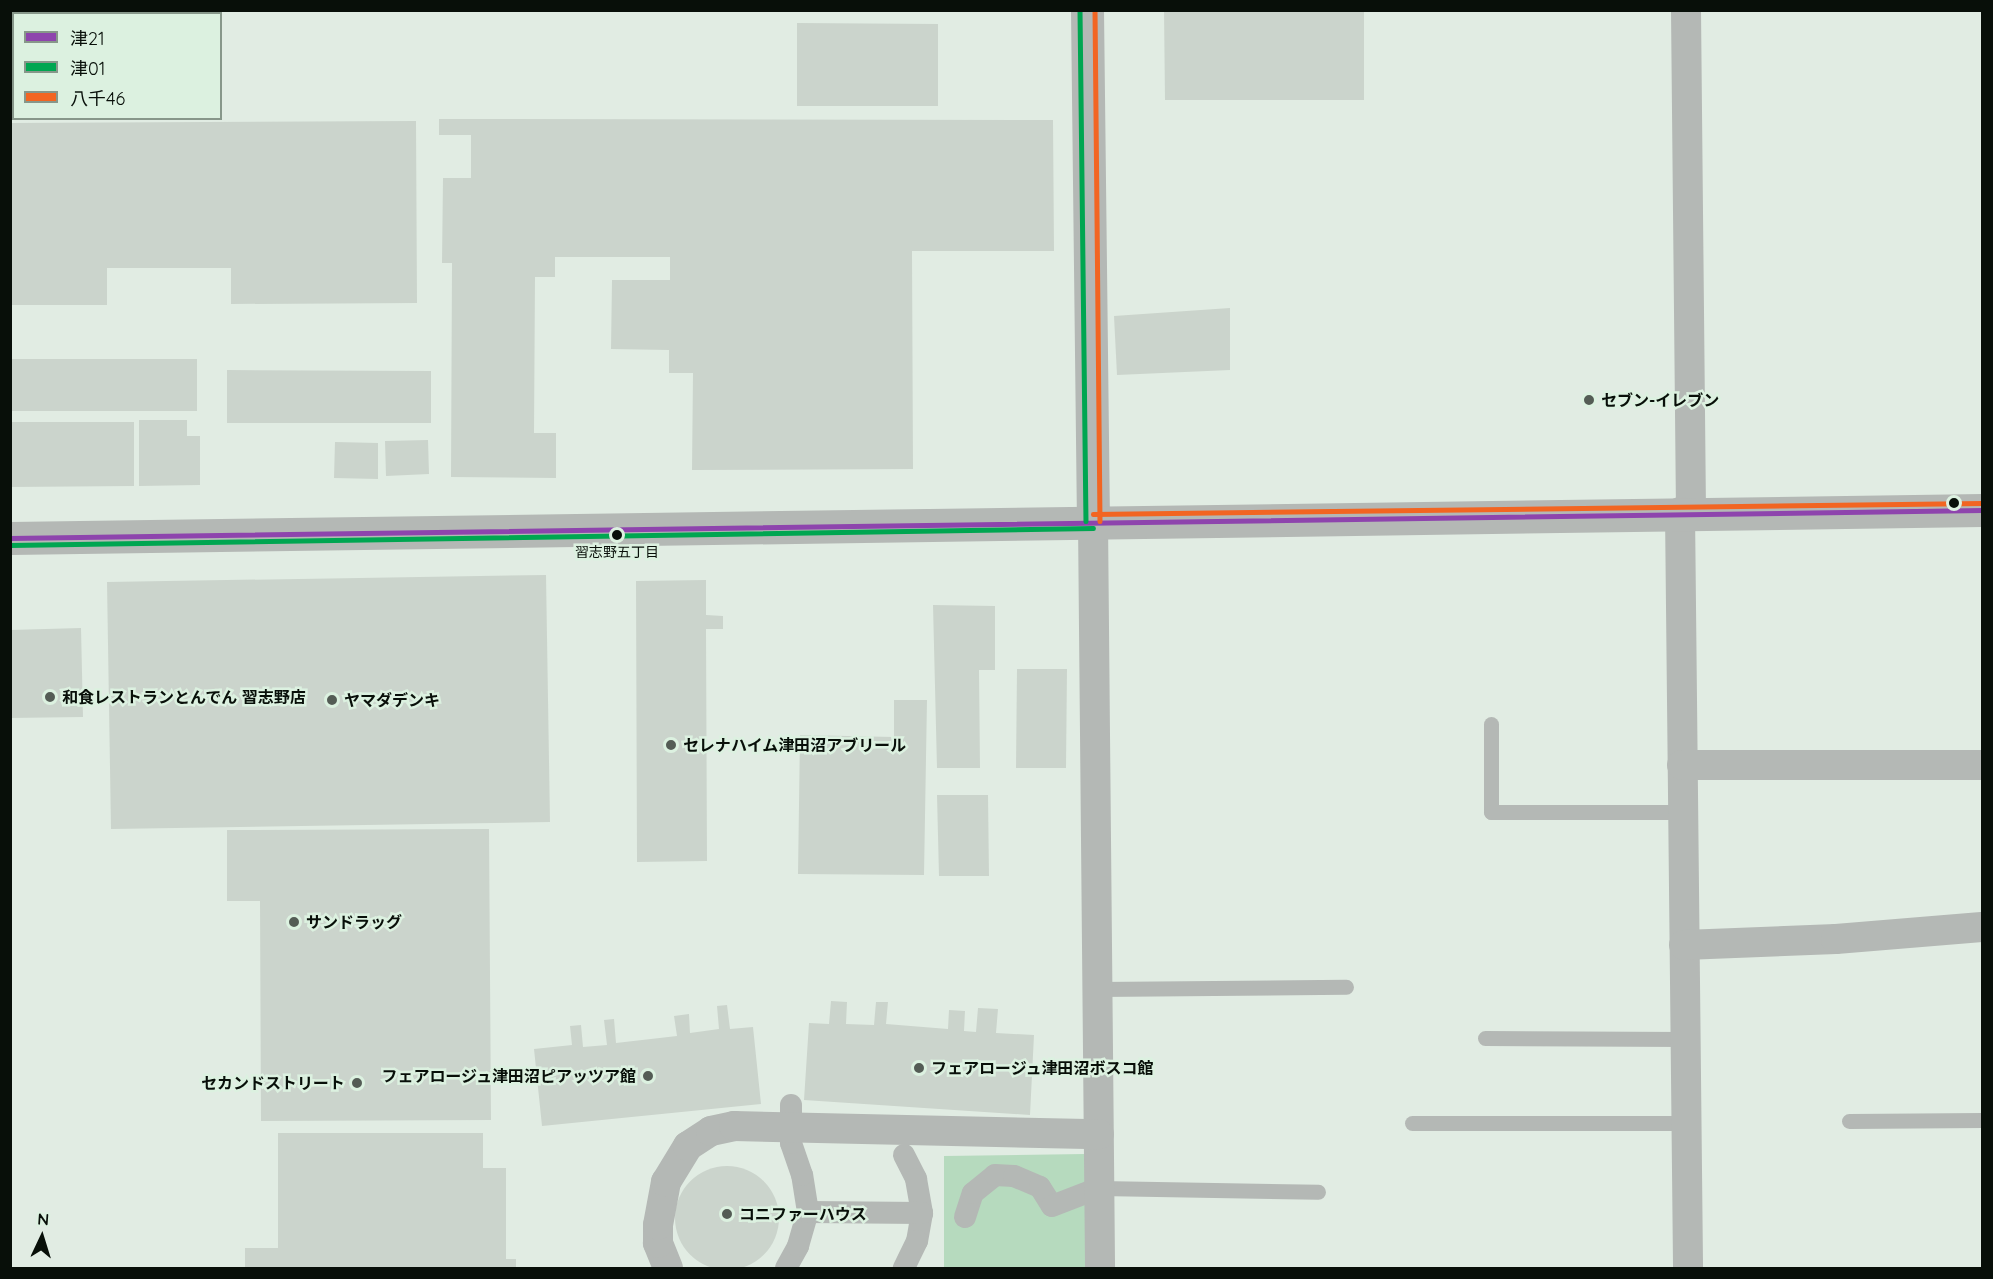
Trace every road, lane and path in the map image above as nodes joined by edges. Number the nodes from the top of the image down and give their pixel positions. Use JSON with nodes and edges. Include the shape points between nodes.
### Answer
{"nodes":[{"id":1,"x":1087,"y":10,"type":"edge"},
{"id":2,"x":1686,"y":10,"type":"edge"},
{"id":3,"x":1983,"y":510,"type":"edge"},
{"id":4,"x":1685,"y":512,"type":"junction"},
{"id":5,"x":1093,"y":521,"type":"junction"},
{"id":6,"x":10,"y":538,"type":"edge"},
{"id":7,"x":1491,"y":724,"type":"dead end"},
{"id":8,"x":1682,"y":765,"type":"junction"},
{"id":9,"x":1983,"y":765,"type":"edge"},
{"id":10,"x":1682,"y":812,"type":"junction"},
{"id":11,"x":1983,"y":927,"type":"edge"},
{"id":12,"x":1684,"y":945,"type":"junction"},
{"id":13,"x":1346,"y":987,"type":"dead end"},
{"id":14,"x":1098,"y":989,"type":"junction"},
{"id":15,"x":1485,"y":1038,"type":"dead end"},
{"id":16,"x":1685,"y":1039,"type":"junction"},
{"id":17,"x":791,"y":1105,"type":"dead end"},
{"id":18,"x":1983,"y":1120,"type":"edge"},
{"id":19,"x":1849,"y":1121,"type":"dead end"},
{"id":20,"x":1413,"y":1122,"type":"dead end"},
{"id":21,"x":1686,"y":1123,"type":"junction"},
{"id":22,"x":1099,"y":1134,"type":"junction"},
{"id":23,"x":904,"y":1155,"type":"dead end"},
{"id":24,"x":1099,"y":1188,"type":"junction"},
{"id":25,"x":1318,"y":1192,"type":"dead end"},
{"id":26,"x":808,"y":1212,"type":"junction"},
{"id":27,"x":922,"y":1213,"type":"junction"},
{"id":28,"x":965,"y":1217,"type":"dead end"},
{"id":29,"x":668,"y":1269,"type":"edge"},
{"id":30,"x":786,"y":1269,"type":"edge"},
{"id":31,"x":904,"y":1269,"type":"edge"},
{"id":32,"x":1100,"y":1269,"type":"edge"},
{"id":33,"x":1688,"y":1269,"type":"edge"}],
"edges":[{"from":1,"to":5,"type":"street"},
{"from":2,"to":4,"type":"street"},
{"from":3,"to":4,"type":"street"},
{"from":4,"to":5,"type":"street"},
{"from":4,"to":8,"type":"street"},
{"from":5,"to":6,"type":"street"},
{"from":5,"to":14,"type":"street"},
{"from":7,"to":10,"type":"lane","via":[[1491,812]]},
{"from":8,"to":9,"type":"street"},
{"from":8,"to":10,"type":"street"},
{"from":10,"to":12,"type":"street"},
{"from":11,"to":12,"type":"street","via":[[1836,939]]},
{"from":12,"to":16,"type":"street"},
{"from":13,"to":14,"type":"lane"},
{"from":14,"to":22,"type":"street"},
{"from":15,"to":16,"type":"lane"},
{"from":16,"to":21,"type":"street"},
{"from":17,"to":26,"type":"street","via":[[790,1143],[802,1175]]},
{"from":18,"to":19,"type":"lane"},
{"from":20,"to":21,"type":"lane"},
{"from":21,"to":33,"type":"street"},
{"from":22,"to":24,"type":"street"},
{"from":22,"to":29,"type":"street","via":[[734,1126],[711,1131],[688,1146],[666,1182],[658,1243]]},
{"from":23,"to":27,"type":"street","via":[[916,1179]]},
{"from":24,"to":25,"type":"lane"},
{"from":24,"to":28,"type":"street","via":[[1052,1206],[1040,1187],[1014,1176],[995,1176],[973,1193]]},
{"from":24,"to":32,"type":"street"},
{"from":26,"to":27,"type":"street"},
{"from":26,"to":30,"type":"street"},
{"from":27,"to":31,"type":"street","via":[[917,1241]]}]}
